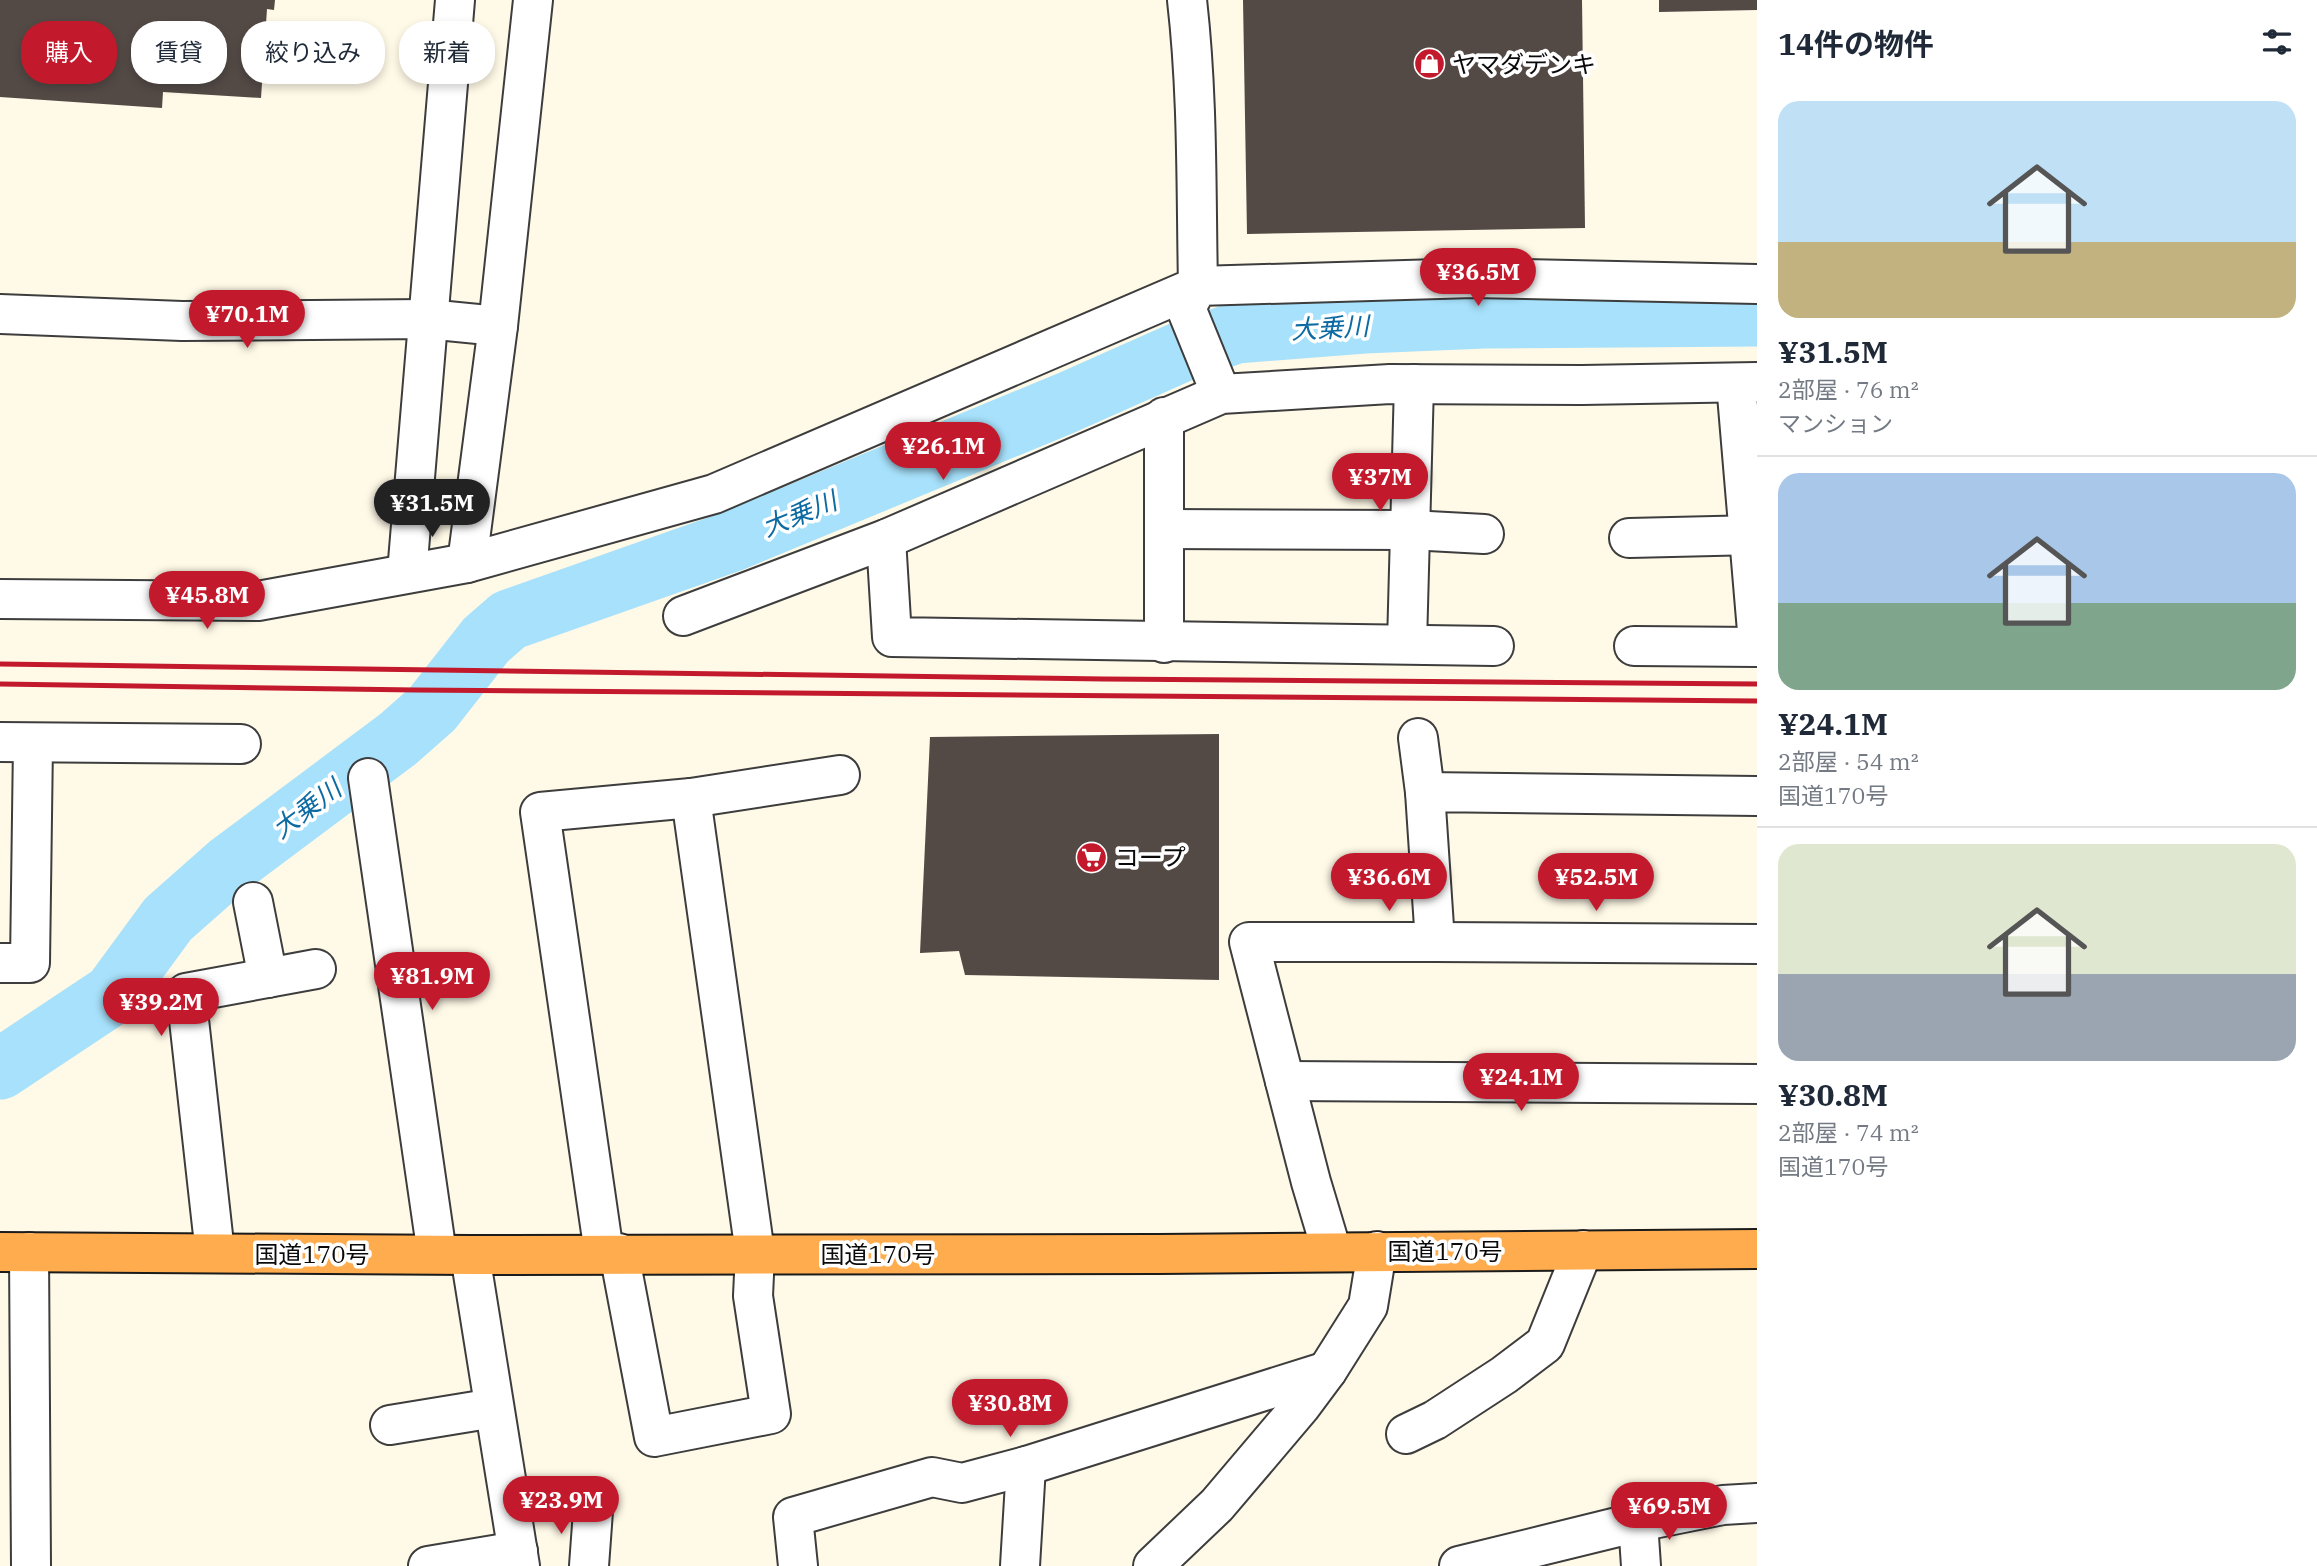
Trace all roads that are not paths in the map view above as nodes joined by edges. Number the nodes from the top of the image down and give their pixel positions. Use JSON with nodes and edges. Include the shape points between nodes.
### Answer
{"nodes":[{"id":1,"x":455,"y":0,"type":"edge"},
{"id":2,"x":533,"y":0,"type":"edge"},
{"id":3,"x":1188,"y":0,"type":"edge"},
{"id":4,"x":1757,"y":284,"type":"edge"},
{"id":5,"x":1192,"y":297,"type":"junction"},
{"id":6,"x":0,"y":314,"type":"edge"},
{"id":7,"x":427,"y":319,"type":"junction"},
{"id":8,"x":498,"y":326,"type":"junction"},
{"id":9,"x":1747,"y":383,"type":"edge"},
{"id":10,"x":1413,"y":384,"type":"junction"},
{"id":11,"x":1217,"y":385,"type":"junction"},
{"id":12,"x":1164,"y":417,"type":"junction"},
{"id":13,"x":1165,"y":529,"type":"junction"},
{"id":14,"x":1410,"y":530,"type":"junction"},
{"id":15,"x":1484,"y":534,"type":"dead end"},
{"id":16,"x":1754,"y":535,"type":"edge"},
{"id":17,"x":1629,"y":538,"type":"dead end"},
{"id":18,"x":886,"y":539,"type":"junction"},
{"id":19,"x":467,"y":563,"type":"junction"},
{"id":20,"x":407,"y":573,"type":"junction"},
{"id":21,"x":0,"y":599,"type":"edge"},
{"id":22,"x":683,"y":616,"type":"dead end"},
{"id":23,"x":1757,"y":631,"type":"edge"},
{"id":24,"x":1164,"y":643,"type":"junction"},
{"id":25,"x":1407,"y":644,"type":"junction"},
{"id":26,"x":1494,"y":646,"type":"dead end"},
{"id":27,"x":1634,"y":646,"type":"dead end"},
{"id":28,"x":1757,"y":647,"type":"edge"},
{"id":29,"x":1418,"y":738,"type":"dead end"},
{"id":30,"x":16,"y":742,"type":"edge"},
{"id":31,"x":241,"y":744,"type":"dead end"},
{"id":32,"x":840,"y":775,"type":"dead end"},
{"id":33,"x":368,"y":778,"type":"dead end"},
{"id":34,"x":1425,"y":792,"type":"junction"},
{"id":35,"x":1757,"y":796,"type":"edge"},
{"id":36,"x":691,"y":798,"type":"junction"},
{"id":37,"x":253,"y":902,"type":"dead end"},
{"id":38,"x":1435,"y":942,"type":"junction"},
{"id":39,"x":1757,"y":944,"type":"edge"},
{"id":40,"x":0,"y":963,"type":"edge"},
{"id":41,"x":316,"y":970,"type":"dead end"},
{"id":42,"x":268,"y":978,"type":"junction"},
{"id":43,"x":1285,"y":1082,"type":"junction"},
{"id":44,"x":1757,"y":1084,"type":"edge"},
{"id":45,"x":1757,"y":1249,"type":"edge"},
{"id":46,"x":1583,"y":1250,"type":"junction"},
{"id":47,"x":1377,"y":1251,"type":"junction"},
{"id":48,"x":15,"y":1252,"type":"edge"},
{"id":49,"x":1332,"y":1252,"type":"junction"},
{"id":50,"x":215,"y":1253,"type":"junction"},
{"id":51,"x":612,"y":1253,"type":"junction"},
{"id":52,"x":755,"y":1253,"type":"junction"},
{"id":53,"x":453,"y":1254,"type":"junction"},
{"id":54,"x":1328,"y":1371,"type":"junction"},
{"id":55,"x":15,"y":1374,"type":"edge"},
{"id":56,"x":494,"y":1408,"type":"junction"},
{"id":57,"x":390,"y":1425,"type":"dead end"},
{"id":58,"x":1406,"y":1434,"type":"dead end"},
{"id":59,"x":1026,"y":1466,"type":"junction"},
{"id":60,"x":15,"y":1491,"type":"edge"},
{"id":61,"x":1757,"y":1503,"type":"edge"},
{"id":62,"x":593,"y":1511,"type":"dead end"},
{"id":63,"x":1638,"y":1522,"type":"junction"},
{"id":64,"x":519,"y":1559,"type":"edge"},
{"id":65,"x":31,"y":1566,"type":"edge"},
{"id":66,"x":428,"y":1566,"type":"edge"},
{"id":67,"x":589,"y":1566,"type":"edge"},
{"id":68,"x":798,"y":1566,"type":"edge"},
{"id":69,"x":1020,"y":1566,"type":"edge"},
{"id":70,"x":1153,"y":1566,"type":"edge"},
{"id":71,"x":1459,"y":1566,"type":"edge"},
{"id":72,"x":1641,"y":1566,"type":"edge"}],
"edges":[{"from":1,"to":7,"type":"street"},
{"from":2,"to":8,"type":"street"},
{"from":3,"to":5,"type":"street","via":[[1195,128]]},
{"from":4,"to":5,"type":"street","via":[[1473,278]]},
{"from":5,"to":11,"type":"street"},
{"from":5,"to":19,"type":"street","via":[[713,495]]},
{"from":6,"to":7,"type":"street","via":[[182,321]]},
{"from":7,"to":8,"type":"street"},
{"from":7,"to":20,"type":"street"},
{"from":8,"to":19,"type":"street"},
{"from":9,"to":10,"type":"street"},
{"from":9,"to":16,"type":"street"},
{"from":10,"to":11,"type":"street"},
{"from":10,"to":14,"type":"street"},
{"from":11,"to":12,"type":"street"},
{"from":12,"to":13,"type":"street"},
{"from":12,"to":18,"type":"street"},
{"from":13,"to":14,"type":"street"},
{"from":13,"to":24,"type":"street"},
{"from":14,"to":15,"type":"street"},
{"from":14,"to":25,"type":"street"},
{"from":16,"to":17,"type":"street"},
{"from":16,"to":23,"type":"street"},
{"from":18,"to":22,"type":"street"},
{"from":18,"to":24,"type":"street","via":[[892,637]]},
{"from":19,"to":20,"type":"street"},
{"from":20,"to":21,"type":"street","via":[[258,601]]},
{"from":24,"to":25,"type":"street"},
{"from":25,"to":26,"type":"street"},
{"from":27,"to":28,"type":"street"},
{"from":29,"to":34,"type":"street"},
{"from":30,"to":31,"type":"street"},
{"from":30,"to":40,"type":"street","via":[[30,963]]},
{"from":32,"to":36,"type":"street"},
{"from":33,"to":53,"type":"street"},
{"from":34,"to":35,"type":"street"},
{"from":34,"to":38,"type":"street"},
{"from":36,"to":51,"type":"street","via":[[540,812]]},
{"from":36,"to":52,"type":"street"},
{"from":37,"to":42,"type":"street"},
{"from":38,"to":39,"type":"street"},
{"from":38,"to":43,"type":"street","via":[[1249,942]]},
{"from":41,"to":42,"type":"street"},
{"from":42,"to":50,"type":"street","via":[[186,993]]},
{"from":43,"to":44,"type":"street"},
{"from":43,"to":49,"type":"street"},
{"from":45,"to":46,"type":"highway","name":"国道170号"},
{"from":46,"to":47,"type":"highway","name":"国道170号"},
{"from":46,"to":58,"type":"street","via":[[1545,1344],[1435,1420]]},
{"from":47,"to":49,"type":"highway","name":"国道170号"},
{"from":47,"to":54,"type":"street","via":[[1368,1306]]},
{"from":48,"to":50,"type":"highway","name":"国道170号"},
{"from":48,"to":55,"type":"street"},
{"from":49,"to":52,"type":"highway","name":"国道170号"},
{"from":50,"to":53,"type":"highway","name":"国道170号"},
{"from":51,"to":52,"type":"highway","name":"国道170号"},
{"from":51,"to":52,"type":"street","via":[[654,1437],[771,1414],[753,1296]]},
{"from":51,"to":53,"type":"highway","name":"国道170号"},
{"from":53,"to":56,"type":"street"},
{"from":54,"to":59,"type":"street"},
{"from":54,"to":70,"type":"street","via":[[1217,1505]]},
{"from":55,"to":60,"type":"street"},
{"from":56,"to":57,"type":"street"},
{"from":56,"to":64,"type":"street"},
{"from":59,"to":68,"type":"street","via":[[962,1483],[932,1477],[793,1517]]},
{"from":59,"to":69,"type":"street"},
{"from":60,"to":65,"type":"street"},
{"from":61,"to":63,"type":"street"},
{"from":62,"to":67,"type":"street"},
{"from":63,"to":71,"type":"street"},
{"from":63,"to":72,"type":"street"},
{"from":64,"to":66,"type":"street"}]}
